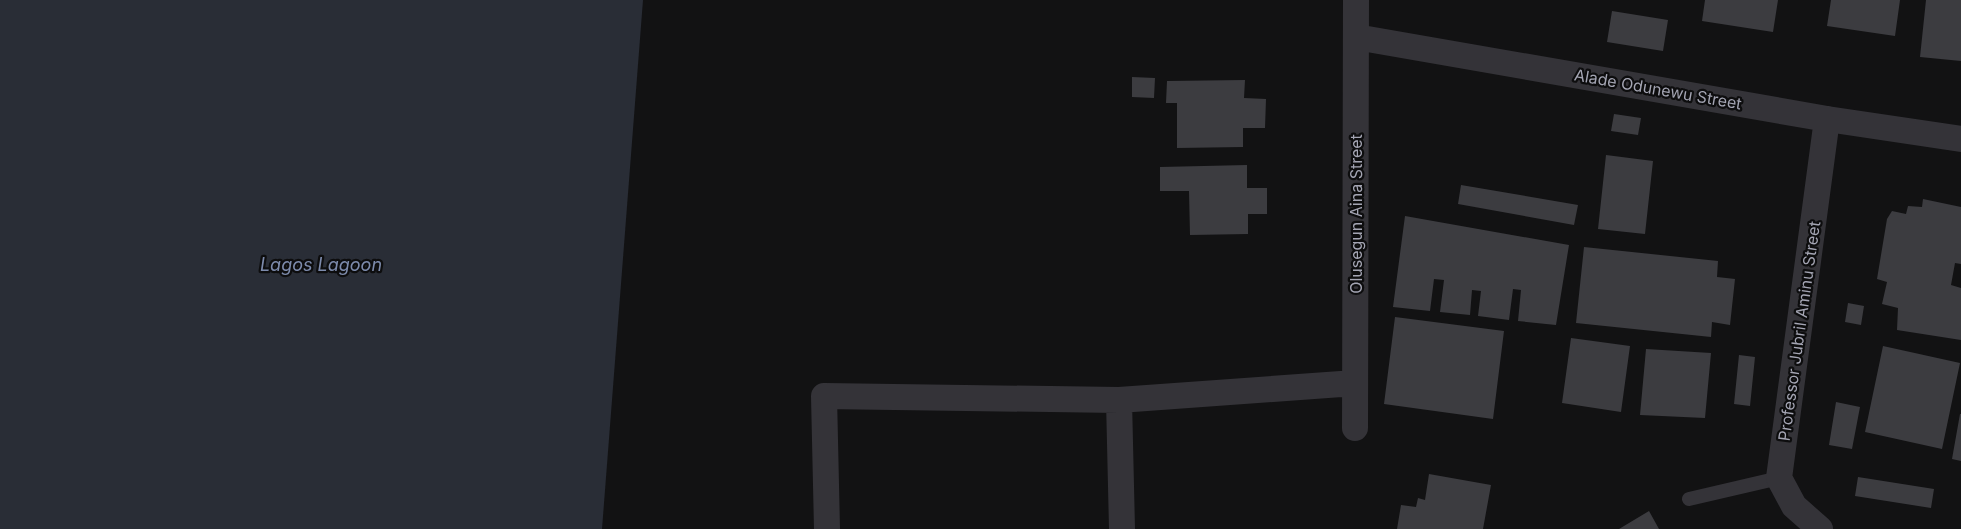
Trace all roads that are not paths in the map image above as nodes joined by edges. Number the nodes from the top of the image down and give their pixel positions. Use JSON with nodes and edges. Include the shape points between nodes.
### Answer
{"nodes":[{"id":1,"x":1356,"y":0,"type":"edge"},
{"id":2,"x":1356,"y":37,"type":"junction"},
{"id":3,"x":1827,"y":119,"type":"junction"},
{"id":4,"x":1961,"y":139,"type":"edge"},
{"id":5,"x":1355,"y":383,"type":"junction"},
{"id":6,"x":1119,"y":400,"type":"junction"},
{"id":7,"x":1355,"y":428,"type":"dead end"},
{"id":8,"x":1779,"y":478,"type":"junction"},
{"id":9,"x":1689,"y":499,"type":"dead end"},
{"id":10,"x":826,"y":529,"type":"edge"},
{"id":11,"x":1122,"y":529,"type":"edge"},
{"id":12,"x":1820,"y":529,"type":"edge"}],
"edges":[{"from":1,"to":2,"type":"street","name":"Olusegun Aina Street"},
{"from":2,"to":3,"type":"street","name":"Alade Odunewu Street"},
{"from":2,"to":5,"type":"street","name":"Olusegun Aina Street"},
{"from":3,"to":4,"type":"street","name":"Alade Odunewu Street"},
{"from":3,"to":8,"type":"street","name":"Professor Jubril Aminu Street"},
{"from":5,"to":6,"type":"street"},
{"from":5,"to":7,"type":"street","name":"Olusegun Aina Street"},
{"from":6,"to":10,"type":"street","via":[[824,396]]},
{"from":6,"to":11,"type":"street"},
{"from":8,"to":9,"type":"lane"},
{"from":8,"to":12,"type":"street","via":[[1794,506]]}]}
